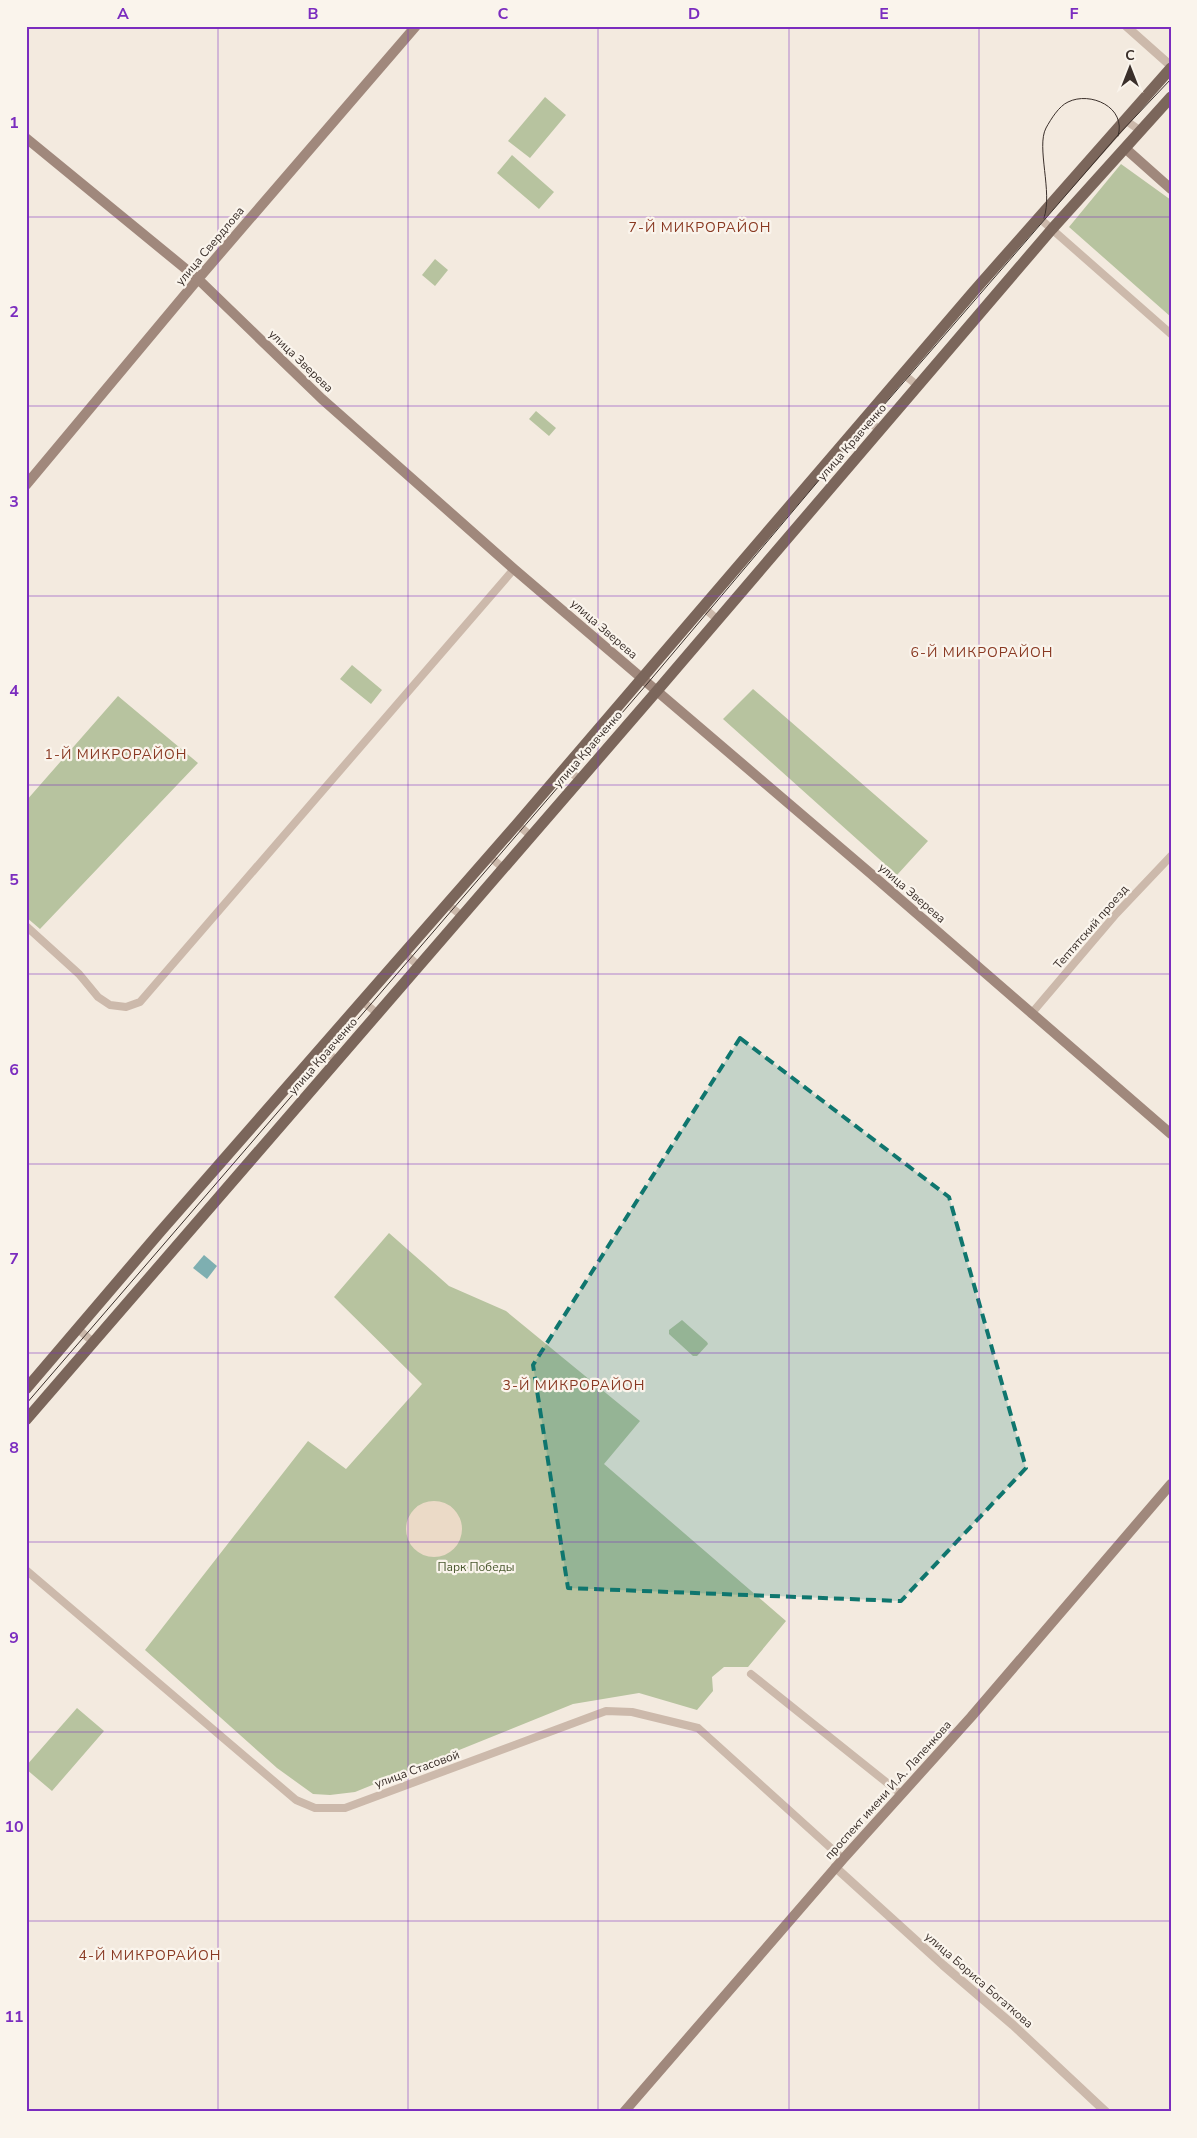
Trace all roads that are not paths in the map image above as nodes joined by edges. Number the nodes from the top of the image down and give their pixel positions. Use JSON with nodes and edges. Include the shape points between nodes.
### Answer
{"nodes":[{"id":1,"x":416,"y":26,"type":"edge"},
{"id":2,"x":1126,"y":26,"type":"edge"},
{"id":3,"x":1171,"y":67,"type":"edge"},
{"id":4,"x":1171,"y":97,"type":"edge"},
{"id":5,"x":1137,"y":107,"type":"junction"},
{"id":6,"x":1125,"y":120,"type":"junction"},
{"id":7,"x":1151,"y":120,"type":"junction"},
{"id":8,"x":1141,"y":131,"type":"junction"},
{"id":9,"x":1111,"y":136,"type":"junction"},
{"id":10,"x":26,"y":138,"type":"edge"},
{"id":11,"x":1126,"y":149,"type":"junction"},
{"id":12,"x":1171,"y":190,"type":"edge"},
{"id":13,"x":1038,"y":217,"type":"junction"},
{"id":14,"x":1052,"y":229,"type":"junction"},
{"id":15,"x":198,"y":279,"type":"junction"},
{"id":16,"x":1171,"y":334,"type":"edge"},
{"id":17,"x":902,"y":373,"type":"junction"},
{"id":18,"x":918,"y":386,"type":"junction"},
{"id":19,"x":864,"y":418,"type":"junction"},
{"id":20,"x":880,"y":430,"type":"junction"},
{"id":21,"x":26,"y":485,"type":"edge"},
{"id":22,"x":514,"y":569,"type":"junction"},
{"id":23,"x":703,"y":608,"type":"junction"},
{"id":24,"x":718,"y":620,"type":"junction"},
{"id":25,"x":641,"y":678,"type":"junction"},
{"id":26,"x":656,"y":692,"type":"junction"},
{"id":27,"x":564,"y":767,"type":"junction"},
{"id":28,"x":579,"y":780,"type":"junction"},
{"id":29,"x":517,"y":824,"type":"junction"},
{"id":30,"x":531,"y":836,"type":"junction"},
{"id":31,"x":489,"y":856,"type":"junction"},
{"id":32,"x":1171,"y":856,"type":"edge"},
{"id":33,"x":503,"y":868,"type":"junction"},
{"id":34,"x":447,"y":904,"type":"junction"},
{"id":35,"x":462,"y":916,"type":"junction"},
{"id":36,"x":26,"y":926,"type":"edge"},
{"id":37,"x":404,"y":953,"type":"junction"},
{"id":38,"x":419,"y":966,"type":"junction"},
{"id":39,"x":362,"y":1001,"type":"junction"},
{"id":40,"x":378,"y":1014,"type":"junction"},
{"id":41,"x":1031,"y":1014,"type":"junction"},
{"id":42,"x":321,"y":1047,"type":"junction"},
{"id":43,"x":337,"y":1061,"type":"junction"},
{"id":44,"x":1171,"y":1134,"type":"edge"},
{"id":45,"x":78,"y":1329,"type":"junction"},
{"id":46,"x":93,"y":1342,"type":"junction"},
{"id":47,"x":26,"y":1389,"type":"edge"},
{"id":48,"x":26,"y":1420,"type":"edge"},
{"id":49,"x":1171,"y":1484,"type":"edge"},
{"id":50,"x":26,"y":1570,"type":"edge"},
{"id":51,"x":751,"y":1674,"type":"dead end"},
{"id":52,"x":901,"y":1794,"type":"junction"},
{"id":53,"x":843,"y":1859,"type":"junction"},
{"id":54,"x":835,"y":1867,"type":"junction"},
{"id":55,"x":624,"y":2112,"type":"edge"},
{"id":56,"x":1106,"y":2112,"type":"edge"}],
"edges":[{"from":1,"to":15,"type":"main road","name":"улица Свердлова"},
{"from":2,"to":3,"type":"street"},
{"from":3,"to":5,"type":"main road","name":"улица Кравченко"},
{"from":4,"to":7,"type":"main road","name":"улица Кравченко"},
{"from":5,"to":6,"type":"main road","name":"улица Кравченко"},
{"from":5,"to":7,"type":"main road"},
{"from":6,"to":8,"type":"street"},
{"from":6,"to":9,"type":"main road","name":"улица Кравченко"},
{"from":7,"to":8,"type":"main road","name":"улица Кравченко"},
{"from":8,"to":11,"type":"main road","name":"улица Кравченко"},
{"from":9,"to":11,"type":"main road"},
{"from":9,"to":13,"type":"main road","name":"улица Кравченко"},
{"from":10,"to":15,"type":"main road","name":"улица Зверева"},
{"from":11,"to":12,"type":"main road"},
{"from":11,"to":14,"type":"main road","name":"улица Кравченко"},
{"from":13,"to":14,"type":"street"},
{"from":13,"to":17,"type":"main road","name":"улица Кравченко"},
{"from":14,"to":16,"type":"street"},
{"from":14,"to":18,"type":"main road","name":"улица Кравченко"},
{"from":15,"to":21,"type":"main road","name":"улица Свердлова"},
{"from":15,"to":22,"type":"main road","name":"улица Зверева","via":[[322,399]]},
{"from":17,"to":18,"type":"street"},
{"from":17,"to":19,"type":"main road","name":"улица Кравченко"},
{"from":18,"to":20,"type":"main road","name":"улица Кравченко"},
{"from":19,"to":20,"type":"street"},
{"from":19,"to":23,"type":"main road","name":"улица Кравченко"},
{"from":20,"to":24,"type":"main road","name":"улица Кравченко"},
{"from":22,"to":25,"type":"main road","name":"улица Зверева"},
{"from":22,"to":36,"type":"street","via":[[140,1002],[126,1007],[110,1005]]},
{"from":23,"to":24,"type":"street"},
{"from":23,"to":25,"type":"main road","name":"улица Кравченко"},
{"from":24,"to":26,"type":"main road","name":"улица Кравченко"},
{"from":25,"to":26,"type":"main road","name":"улица Зверева"},
{"from":25,"to":27,"type":"main road","name":"улица Кравченко"},
{"from":26,"to":28,"type":"main road","name":"улица Кравченко"},
{"from":26,"to":41,"type":"main road","name":"улица Зверева"},
{"from":27,"to":28,"type":"street"},
{"from":27,"to":29,"type":"main road","name":"улица Кравченко"},
{"from":28,"to":30,"type":"main road","name":"улица Кравченко"},
{"from":29,"to":30,"type":"street"},
{"from":29,"to":31,"type":"main road","name":"улица Кравченко"},
{"from":30,"to":33,"type":"main road","name":"улица Кравченко"},
{"from":31,"to":33,"type":"street"},
{"from":31,"to":34,"type":"main road","name":"улица Кравченко"},
{"from":32,"to":41,"type":"street","name":"Тептятский проезд","via":[[1116,914]]},
{"from":33,"to":35,"type":"main road","name":"улица Кравченко"},
{"from":34,"to":35,"type":"street"},
{"from":34,"to":37,"type":"main road","name":"улица Кравченко"},
{"from":35,"to":38,"type":"main road","name":"улица Кравченко"},
{"from":37,"to":38,"type":"street"},
{"from":37,"to":39,"type":"main road","name":"улица Кравченко"},
{"from":38,"to":40,"type":"main road","name":"улица Кравченко"},
{"from":39,"to":40,"type":"street"},
{"from":39,"to":42,"type":"main road","name":"улица Кравченко"},
{"from":40,"to":43,"type":"main road","name":"улица Кравченко"},
{"from":41,"to":44,"type":"main road","name":"улица Зверева"},
{"from":42,"to":43,"type":"street"},
{"from":42,"to":45,"type":"main road","name":"улица Кравченко"},
{"from":43,"to":46,"type":"main road","name":"улица Кравченко"},
{"from":45,"to":46,"type":"street"},
{"from":45,"to":47,"type":"main road","name":"улица Кравченко"},
{"from":46,"to":48,"type":"main road","name":"улица Кравченко"},
{"from":49,"to":52,"type":"main road","name":"проспект имени И.А. Лапенкова"},
{"from":50,"to":53,"type":"street","name":"улица Стасовой","via":[[296,1800],[315,1808],[345,1808],[606,1711],[632,1712],[698,1728]]},
{"from":51,"to":52,"type":"street"},
{"from":52,"to":53,"type":"main road","name":"проспект имени И.А. Лапенкова"},
{"from":53,"to":54,"type":"main road","name":"проспект имени И.А. Лапенкова"},
{"from":54,"to":55,"type":"main road","name":"проспект имени И.А. Лапенкова"},
{"from":54,"to":56,"type":"street","name":"улица Бориса Богаткова"}]}
